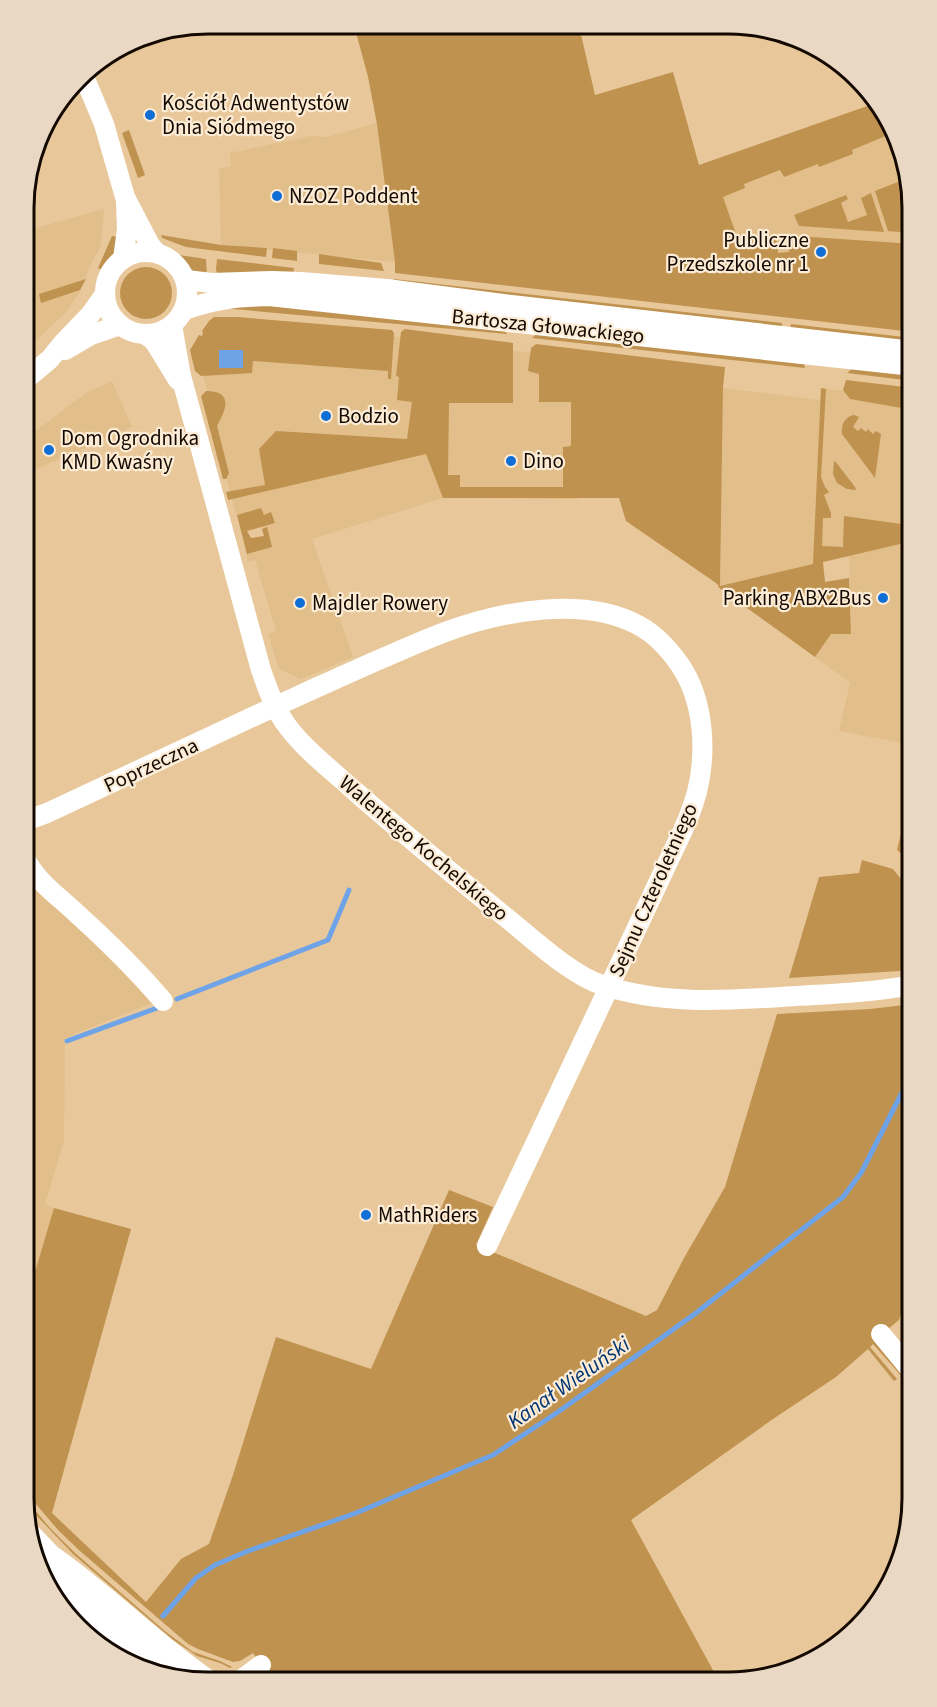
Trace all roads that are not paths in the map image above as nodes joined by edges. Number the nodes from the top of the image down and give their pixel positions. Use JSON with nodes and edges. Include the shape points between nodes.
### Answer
{"nodes":[{"id":1,"x":87,"y":85,"type":"edge"},
{"id":2,"x":126,"y":197,"type":"junction"},
{"id":3,"x":157,"y":253,"type":"junction"},
{"id":4,"x":123,"y":259,"type":"junction"},
{"id":5,"x":186,"y":280,"type":"junction"},
{"id":6,"x":105,"y":294,"type":"junction"},
{"id":7,"x":178,"y":317,"type":"junction"},
{"id":8,"x":120,"y":325,"type":"junction"},
{"id":9,"x":144,"y":334,"type":"junction"},
{"id":10,"x":902,"y":350,"type":"edge"},
{"id":11,"x":50,"y":359,"type":"junction"},
{"id":12,"x":902,"y":365,"type":"edge"},
{"id":13,"x":35,"y":372,"type":"edge"},
{"id":14,"x":183,"y":387,"type":"junction"},
{"id":15,"x":276,"y":706,"type":"junction"},
{"id":16,"x":35,"y":817,"type":"edge"},
{"id":17,"x":35,"y":873,"type":"edge"},
{"id":18,"x":902,"y":986,"type":"edge"},
{"id":19,"x":610,"y":987,"type":"junction"},
{"id":20,"x":163,"y":1001,"type":"dead end"},
{"id":21,"x":487,"y":1246,"type":"dead end"},
{"id":22,"x":882,"y":1334,"type":"dead end"},
{"id":23,"x":902,"y":1359,"type":"edge"},
{"id":24,"x":43,"y":1550,"type":"edge"},
{"id":25,"x":49,"y":1557,"type":"junction"},
{"id":26,"x":147,"y":1661,"type":"edge"},
{"id":27,"x":261,"y":1665,"type":"dead end"},
{"id":28,"x":191,"y":1671,"type":"edge"},
{"id":29,"x":252,"y":1672,"type":"edge"}],
"edges":[{"from":1,"to":2,"type":"street"},
{"from":2,"to":3,"type":"street"},
{"from":2,"to":4,"type":"street"},
{"from":3,"to":4,"type":"street","via":[[142,252]]},
{"from":3,"to":5,"type":"street","via":[[175,263]]},
{"from":4,"to":6,"type":"street","via":[[110,272]]},
{"from":5,"to":7,"type":"street","via":[[188,292]]},
{"from":5,"to":10,"type":"street","name":"Bartosza Głowackiego","via":[[301,282],[387,289]]},
{"from":6,"to":8,"type":"street","via":[[111,314]]},
{"from":6,"to":11,"type":"street"},
{"from":7,"to":9,"type":"street","via":[[160,331]]},
{"from":7,"to":12,"type":"street","name":"Bartosza Głowackiego","via":[[206,302],[279,296]]},
{"from":7,"to":14,"type":"street","name":"Walentego Kochelskiego","via":[[172,331]]},
{"from":8,"to":9,"type":"street"},
{"from":8,"to":11,"type":"street","via":[[91,335]]},
{"from":9,"to":14,"type":"street","name":"Walentego Kochelskiego","via":[[156,344]]},
{"from":11,"to":13,"type":"street"},
{"from":14,"to":15,"type":"street","name":"Walentego Kochelskiego","via":[[253,644]]},
{"from":15,"to":16,"type":"street","name":"Poprzeczna"},
{"from":15,"to":19,"type":"street","name":"Walentego Kochelskiego","via":[[300,741],[404,834],[570,968]]},
{"from":15,"to":19,"type":"street","name":"Sejmu Czteroletniego","via":[[447,631],[514,613],[592,611],[638,625],[658,638],[687,675],[695,695],[700,717],[701,768],[688,819]]},
{"from":17,"to":20,"type":"street"},
{"from":18,"to":19,"type":"street","name":"Walentego Kochelskiego","via":[[694,1000],[651,997]]},
{"from":19,"to":21,"type":"street","name":"Sejmu Czteroletniego"},
{"from":22,"to":23,"type":"street"},
{"from":24,"to":25,"type":"main road"},
{"from":25,"to":26,"type":"main road","via":[[97,1619]]},
{"from":25,"to":28,"type":"main road"},
{"from":27,"to":29,"type":"street"}]}
